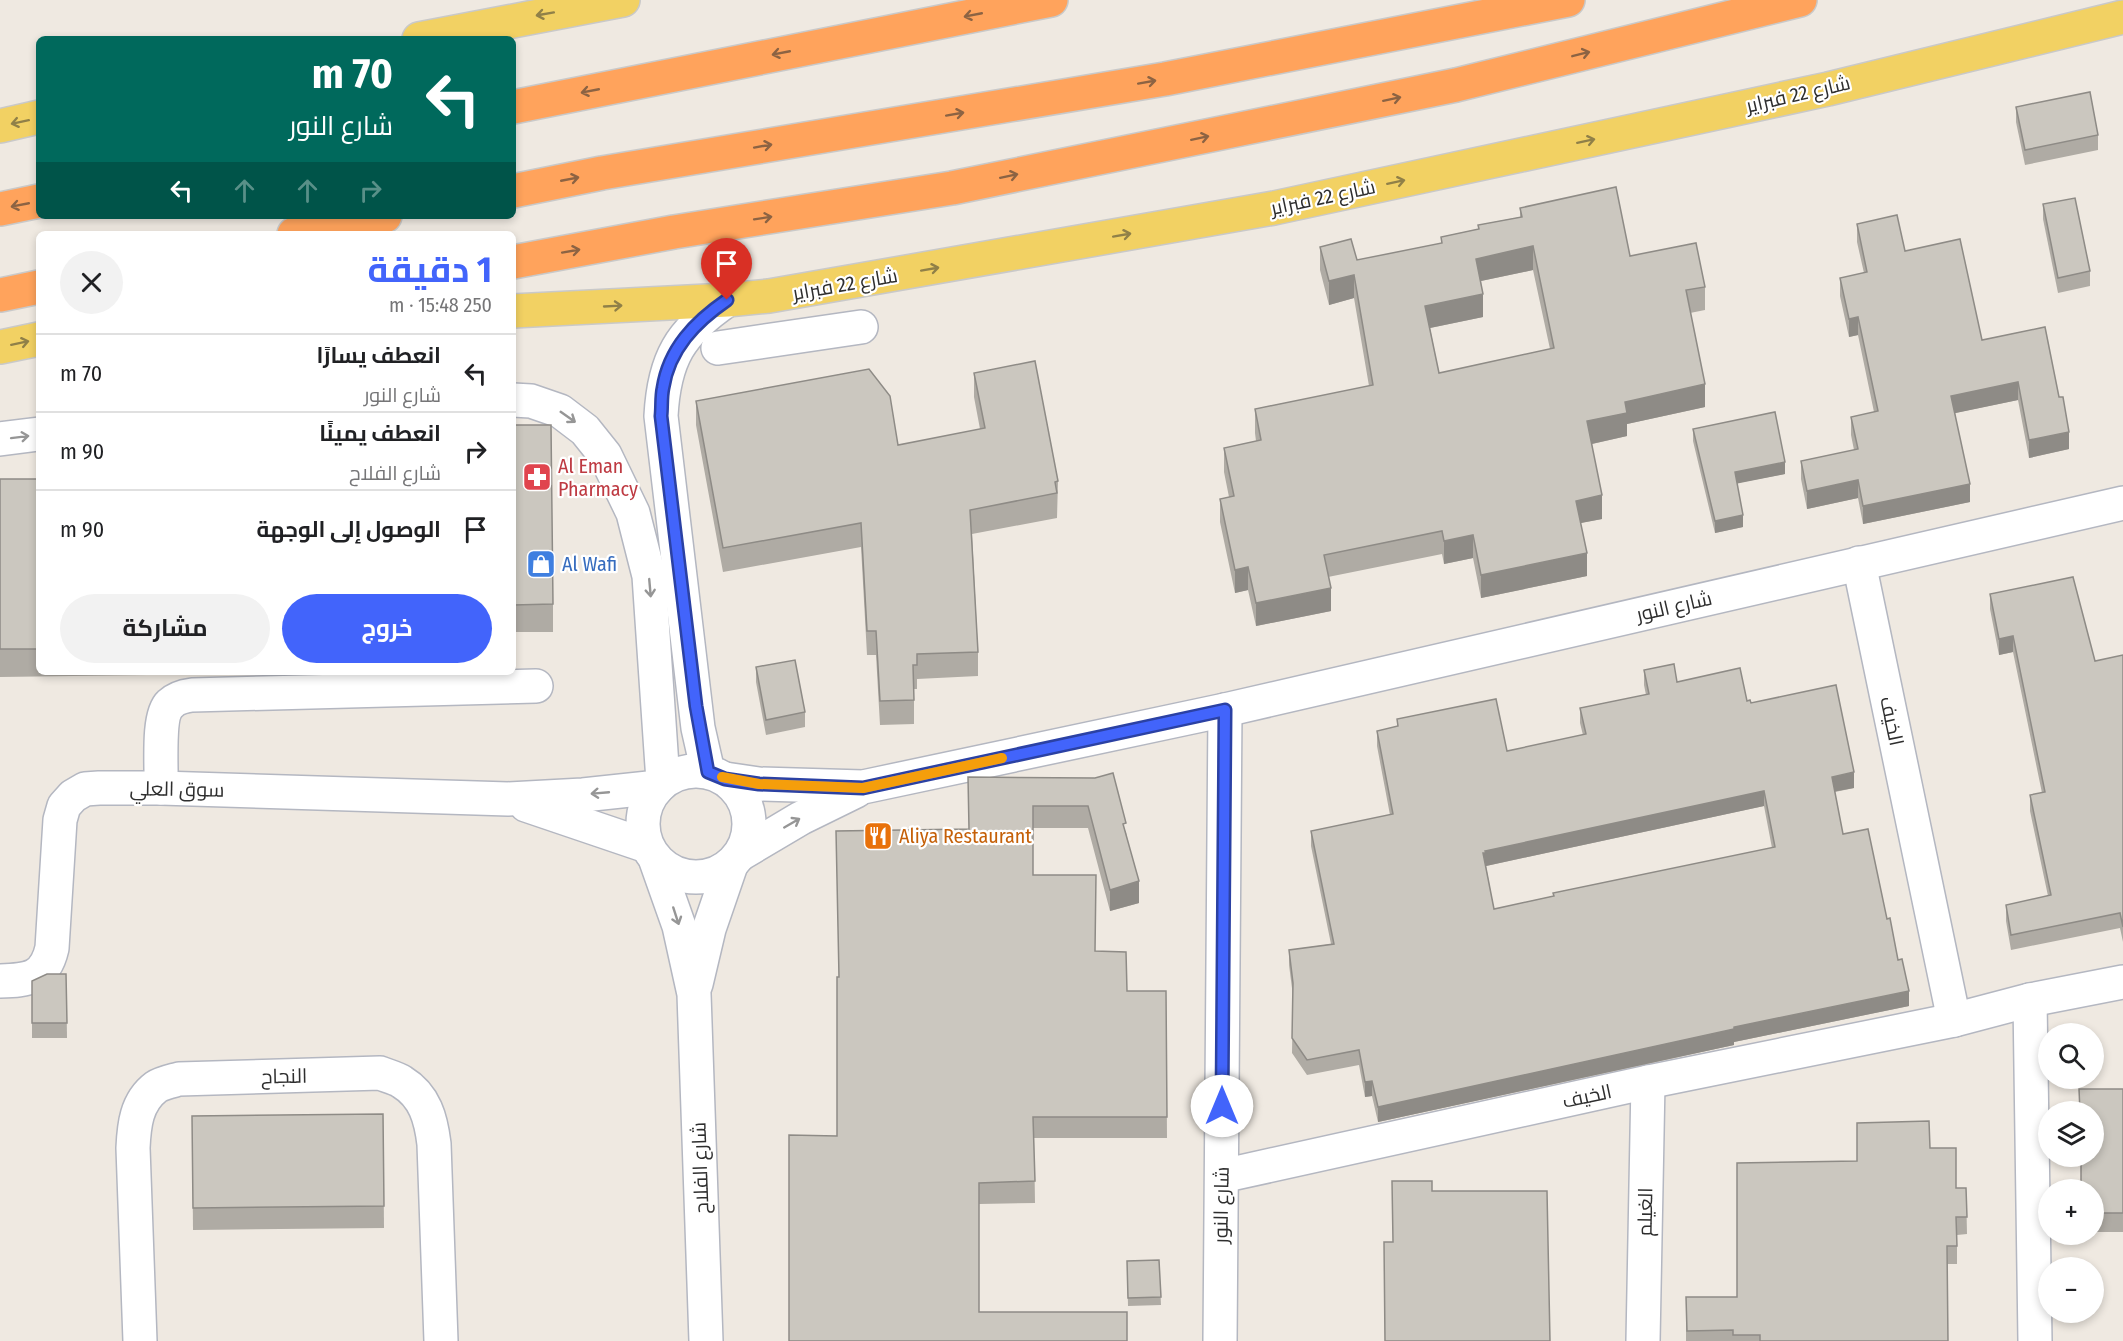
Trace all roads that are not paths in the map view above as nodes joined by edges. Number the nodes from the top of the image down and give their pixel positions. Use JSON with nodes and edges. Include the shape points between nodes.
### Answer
{"nodes":[{"id":1,"x":623,"y":0,"type":"edge"},
{"id":2,"x":1051,"y":0,"type":"edge"},
{"id":3,"x":1568,"y":0,"type":"edge"},
{"id":4,"x":1800,"y":0,"type":"edge"},
{"id":5,"x":509,"y":11,"type":"edge"},
{"id":6,"x":2123,"y":17,"type":"edge"},
{"id":7,"x":429,"y":36,"type":"edge"},
{"id":8,"x":516,"y":106,"type":"edge"},
{"id":9,"x":36,"y":118,"type":"edge"},
{"id":10,"x":0,"y":126,"type":"edge"},
{"id":11,"x":516,"y":190,"type":"edge"},
{"id":12,"x":36,"y":202,"type":"edge"},
{"id":13,"x":0,"y":209,"type":"edge"},
{"id":14,"x":370,"y":219,"type":"edge"},
{"id":15,"x":309,"y":231,"type":"edge"},
{"id":16,"x":516,"y":260,"type":"edge"},
{"id":17,"x":36,"y":287,"type":"edge"},
{"id":18,"x":0,"y":295,"type":"edge"},
{"id":19,"x":761,"y":297,"type":"junction"},
{"id":20,"x":727,"y":300,"type":"junction"},
{"id":21,"x":516,"y":311,"type":"edge"},
{"id":22,"x":861,"y":327,"type":"dead end"},
{"id":23,"x":36,"y":340,"type":"edge"},
{"id":24,"x":766,"y":341,"type":"junction"},
{"id":25,"x":0,"y":347,"type":"edge"},
{"id":26,"x":718,"y":348,"type":"dead end"},
{"id":27,"x":516,"y":400,"type":"edge"},
{"id":28,"x":36,"y":434,"type":"edge"},
{"id":29,"x":0,"y":439,"type":"edge"},
{"id":30,"x":2123,"y":503,"type":"edge"},
{"id":31,"x":1859,"y":563,"type":"junction"},
{"id":32,"x":536,"y":686,"type":"dead end"},
{"id":33,"x":1225,"y":710,"type":"junction"},
{"id":34,"x":716,"y":775,"type":"junction"},
{"id":35,"x":661,"y":784,"type":"junction"},
{"id":36,"x":161,"y":788,"type":"junction"},
{"id":37,"x":863,"y":788,"type":"junction"},
{"id":38,"x":508,"y":799,"type":"junction"},
{"id":39,"x":652,"y":853,"type":"junction"},
{"id":40,"x":737,"y":859,"type":"junction"},
{"id":41,"x":0,"y":981,"type":"edge"},
{"id":42,"x":2123,"y":982,"type":"edge"},
{"id":43,"x":694,"y":994,"type":"junction"},
{"id":44,"x":2030,"y":1000,"type":"junction"},
{"id":45,"x":1954,"y":1020,"type":"junction"},
{"id":46,"x":1648,"y":1082,"type":"junction"},
{"id":47,"x":1222,"y":1176,"type":"junction"},
{"id":48,"x":141,"y":1341,"type":"edge"},
{"id":49,"x":441,"y":1341,"type":"edge"},
{"id":50,"x":706,"y":1341,"type":"edge"},
{"id":51,"x":1220,"y":1341,"type":"edge"},
{"id":52,"x":1643,"y":1341,"type":"edge"},
{"id":53,"x":2035,"y":1341,"type":"edge"}],
"edges":[{"from":1,"to":5,"type":"main road","one_way":true},
{"from":2,"to":8,"type":"highway","one_way":true},
{"from":11,"to":3,"type":"highway","one_way":true,"via":[[1165,79]]},
{"from":16,"to":4,"type":"highway","one_way":true,"via":[[952,188],[1456,86]]},
{"from":5,"to":7,"type":"main road"},
{"from":19,"to":6,"type":"main road","name":"شارع 22 فبراير","one_way":true,"via":[[1274,208],[1827,89]]},
{"from":9,"to":10,"type":"main road","one_way":true},
{"from":12,"to":13,"type":"highway","one_way":true},
{"from":14,"to":15,"type":"highway"},
{"from":17,"to":18,"type":"highway"},
{"from":19,"to":20,"type":"main road","name":"شارع 22 فبراير"},
{"from":19,"to":24,"type":"street"},
{"from":21,"to":20,"type":"main road","name":"شارع 22 فبراير","one_way":true},
{"from":20,"to":34,"type":"street","via":[[704,316],[671,361],[663,388],[661,416],[696,706]]},
{"from":22,"to":24,"type":"street"},
{"from":25,"to":23,"type":"main road","one_way":true},
{"from":24,"to":26,"type":"street"},
{"from":27,"to":35,"type":"street","one_way":true,"via":[[531,400],[560,411],[585,430],[605,455],[633,513],[649,576]]},
{"from":29,"to":28,"type":"street","one_way":true},
{"from":30,"to":31,"type":"street","name":"شارع النور"},
{"from":31,"to":33,"type":"street","name":"شارع النور"},
{"from":31,"to":45,"type":"street","name":"الخيف"},
{"from":32,"to":36,"type":"street","via":[[179,697],[168,705],[163,717]]},
{"from":33,"to":37,"type":"street","name":"شارع النور"},
{"from":33,"to":47,"type":"street","name":"شارع النور"},
{"from":34,"to":35,"type":"street","via":[[692,771],[677,774]]},
{"from":34,"to":37,"type":"street","name":"شارع النور","via":[[793,786]]},
{"from":34,"to":40,"type":"street","via":[[738,790],[746,804],[748,837]]},
{"from":35,"to":38,"type":"street","name":"سوق العلي","one_way":true,"via":[[592,794]]},
{"from":35,"to":39,"type":"street","via":[[648,800],[644,814],[642,831]]},
{"from":36,"to":38,"type":"street","name":"سوق العلي"},
{"from":36,"to":41,"type":"street","name":"سوق العلي","via":[[85,789],[73,796],[60,820],[49,960],[30,978]]},
{"from":40,"to":37,"type":"street","name":"شارع النور","one_way":true,"via":[[801,818]]},
{"from":38,"to":39,"type":"street","name":"سوق العلي"},
{"from":39,"to":40,"type":"street","via":[[672,873],[692,878],[714,875]]},
{"from":39,"to":43,"type":"street","name":"شارع الفلاح","one_way":true,"via":[[679,926]]},
{"from":40,"to":43,"type":"street","name":"شارع الفلاح","via":[[710,929]]},
{"from":42,"to":44,"type":"street","name":"الخيف"},
{"from":43,"to":50,"type":"street","name":"شارع الفلاح"},
{"from":44,"to":45,"type":"street","name":"الخيف"},
{"from":44,"to":53,"type":"street"},
{"from":45,"to":46,"type":"street","name":"الخيف"},
{"from":46,"to":47,"type":"street","name":"الخيف"},
{"from":46,"to":52,"type":"street","name":"الغيلم"},
{"from":47,"to":51,"type":"street","name":"شارع النور"},
{"from":48,"to":49,"type":"street","name":"النجاح","via":[[134,1126],[141,1104],[156,1087],[179,1078],[380,1073],[403,1082],[420,1098],[431,1120]]}]}
